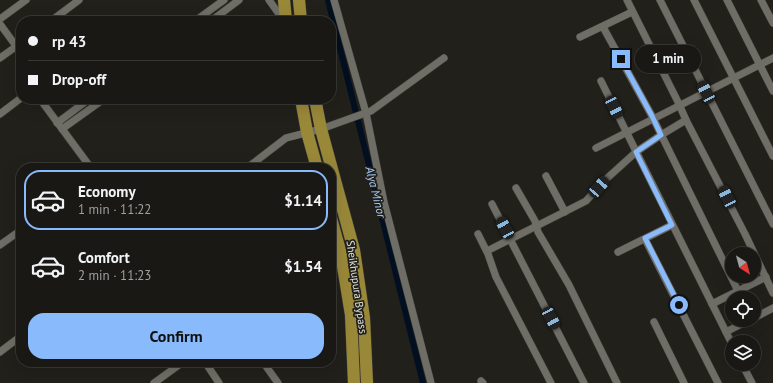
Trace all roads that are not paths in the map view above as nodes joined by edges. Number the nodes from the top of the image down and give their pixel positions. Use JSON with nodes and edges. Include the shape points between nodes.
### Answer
{"nodes":[{"id":1,"x":79,"y":0,"type":"edge"},
{"id":2,"x":224,"y":0,"type":"edge"},
{"id":3,"x":239,"y":0,"type":"edge"},
{"id":4,"x":269,"y":0,"type":"edge"},
{"id":5,"x":284,"y":0,"type":"edge"},
{"id":6,"x":299,"y":0,"type":"edge"},
{"id":7,"x":334,"y":0,"type":"edge"},
{"id":8,"x":626,"y":0,"type":"edge"},
{"id":9,"x":660,"y":0,"type":"edge"},
{"id":10,"x":694,"y":0,"type":"edge"},
{"id":11,"x":727,"y":0,"type":"edge"},
{"id":12,"x":761,"y":0,"type":"edge"},
{"id":13,"x":23,"y":1,"type":"edge"},
{"id":14,"x":632,"y":12,"type":"junction"},
{"id":15,"x":58,"y":16,"type":"edge"},
{"id":16,"x":202,"y":16,"type":"edge"},
{"id":17,"x":218,"y":16,"type":"edge"},
{"id":18,"x":281,"y":16,"type":"edge"},
{"id":19,"x":285,"y":16,"type":"edge"},
{"id":20,"x":301,"y":16,"type":"edge"},
{"id":21,"x":0,"y":19,"type":"edge"},
{"id":22,"x":773,"y":23,"type":"edge"},
{"id":23,"x":0,"y":24,"type":"edge"},
{"id":24,"x":602,"y":27,"type":"junction"},
{"id":25,"x":580,"y":37,"type":"dead end"},
{"id":26,"x":16,"y":42,"type":"edge"},
{"id":27,"x":16,"y":47,"type":"edge"},
{"id":28,"x":0,"y":58,"type":"edge"},
{"id":29,"x":444,"y":58,"type":"dead end"},
{"id":30,"x":773,"y":58,"type":"edge"},
{"id":31,"x":759,"y":65,"type":"junction"},
{"id":32,"x":734,"y":78,"type":"junction"},
{"id":33,"x":601,"y":81,"type":"dead end"},
{"id":34,"x":773,"y":91,"type":"edge"},
{"id":35,"x":706,"y":92,"type":"junction"},
{"id":36,"x":16,"y":102,"type":"edge"},
{"id":37,"x":44,"y":104,"type":"edge"},
{"id":38,"x":82,"y":104,"type":"edge"},
{"id":39,"x":97,"y":104,"type":"edge"},
{"id":40,"x":302,"y":104,"type":"edge"},
{"id":41,"x":316,"y":104,"type":"edge"},
{"id":42,"x":680,"y":105,"type":"junction"},
{"id":43,"x":366,"y":113,"type":"junction"},
{"id":44,"x":0,"y":114,"type":"edge"},
{"id":45,"x":653,"y":118,"type":"junction"},
{"id":46,"x":686,"y":120,"type":"junction"},
{"id":47,"x":57,"y":123,"type":"junction"},
{"id":48,"x":62,"y":129,"type":"junction"},
{"id":49,"x":321,"y":129,"type":"junction"},
{"id":50,"x":307,"y":132,"type":"junction"},
{"id":51,"x":626,"y":132,"type":"junction"},
{"id":52,"x":661,"y":135,"type":"junction"},
{"id":53,"x":596,"y":148,"type":"dead end"},
{"id":54,"x":636,"y":152,"type":"junction"},
{"id":55,"x":773,"y":156,"type":"edge"},
{"id":56,"x":87,"y":163,"type":"edge"},
{"id":57,"x":254,"y":163,"type":"edge"},
{"id":58,"x":316,"y":163,"type":"edge"},
{"id":59,"x":330,"y":163,"type":"edge"},
{"id":60,"x":546,"y":176,"type":"dead end"},
{"id":61,"x":336,"y":184,"type":"edge"},
{"id":62,"x":516,"y":188,"type":"dead end"},
{"id":63,"x":492,"y":204,"type":"dead end"},
{"id":64,"x":565,"y":212,"type":"junction"},
{"id":65,"x":773,"y":224,"type":"edge"},
{"id":66,"x":672,"y":225,"type":"junction"},
{"id":67,"x":537,"y":227,"type":"junction"},
{"id":68,"x":16,"y":234,"type":"edge"},
{"id":69,"x":478,"y":234,"type":"dead end"},
{"id":70,"x":336,"y":236,"type":"edge"},
{"id":71,"x":645,"y":238,"type":"junction"},
{"id":72,"x":511,"y":240,"type":"junction"},
{"id":73,"x":0,"y":245,"type":"edge"},
{"id":74,"x":487,"y":251,"type":"junction"},
{"id":75,"x":618,"y":252,"type":"dead end"},
{"id":76,"x":766,"y":277,"type":"junction"},
{"id":77,"x":738,"y":291,"type":"edge"},
{"id":78,"x":740,"y":291,"type":"edge"},
{"id":79,"x":773,"y":293,"type":"edge"},
{"id":80,"x":725,"y":298,"type":"edge"},
{"id":81,"x":712,"y":304,"type":"junction"},
{"id":82,"x":773,"y":308,"type":"edge"},
{"id":83,"x":761,"y":314,"type":"edge"},
{"id":84,"x":654,"y":322,"type":"dead end"},
{"id":85,"x":736,"y":327,"type":"edge"},
{"id":86,"x":726,"y":332,"type":"junction"},
{"id":87,"x":728,"y":335,"type":"edge"},
{"id":88,"x":16,"y":340,"type":"edge"},
{"id":89,"x":0,"y":352,"type":"edge"},
{"id":90,"x":176,"y":367,"type":"edge"},
{"id":91,"x":208,"y":367,"type":"edge"},
{"id":92,"x":266,"y":367,"type":"edge"},
{"id":93,"x":746,"y":371,"type":"edge"},
{"id":94,"x":157,"y":382,"type":"edge"},
{"id":95,"x":219,"y":383,"type":"edge"},
{"id":96,"x":278,"y":383,"type":"edge"},
{"id":97,"x":354,"y":383,"type":"edge"},
{"id":98,"x":367,"y":383,"type":"edge"},
{"id":99,"x":431,"y":383,"type":"edge"},
{"id":100,"x":551,"y":383,"type":"edge"},
{"id":101,"x":584,"y":383,"type":"edge"},
{"id":102,"x":617,"y":383,"type":"edge"},
{"id":103,"x":684,"y":383,"type":"edge"},
{"id":104,"x":718,"y":383,"type":"edge"},
{"id":105,"x":752,"y":383,"type":"edge"}],
"edges":[{"from":1,"to":15,"type":"street"},
{"from":2,"to":16,"type":"street"},
{"from":3,"to":17,"type":"street"},
{"from":4,"to":18,"type":"street"},
{"from":5,"to":19,"type":"highway"},
{"from":6,"to":20,"type":"highway"},
{"from":7,"to":43,"type":"street"},
{"from":8,"to":14,"type":"street"},
{"from":9,"to":35,"type":"street"},
{"from":10,"to":32,"type":"street"},
{"from":11,"to":31,"type":"street"},
{"from":12,"to":22,"type":"street"},
{"from":13,"to":21,"type":"street"},
{"from":14,"to":24,"type":"street"},
{"from":14,"to":42,"type":"street"},
{"from":23,"to":26,"type":"street"},
{"from":24,"to":25,"type":"street"},
{"from":24,"to":45,"type":"street"},
{"from":27,"to":28,"type":"street"},
{"from":29,"to":43,"type":"street"},
{"from":30,"to":31,"type":"street"},
{"from":31,"to":32,"type":"street"},
{"from":31,"to":34,"type":"street"},
{"from":32,"to":35,"type":"street"},
{"from":32,"to":55,"type":"street"},
{"from":33,"to":51,"type":"street"},
{"from":35,"to":42,"type":"street"},
{"from":35,"to":65,"type":"street"},
{"from":36,"to":44,"type":"street"},
{"from":37,"to":47,"type":"street"},
{"from":38,"to":47,"type":"street"},
{"from":39,"to":48,"type":"street"},
{"from":40,"to":50,"type":"highway"},
{"from":41,"to":49,"type":"highway","name":"Sheikhupura Bypass"},
{"from":42,"to":45,"type":"street"},
{"from":42,"to":46,"type":"street"},
{"from":43,"to":49,"type":"street"},
{"from":43,"to":99,"type":"street","via":[[384,202]]},
{"from":45,"to":51,"type":"street"},
{"from":45,"to":52,"type":"street"},
{"from":46,"to":52,"type":"street"},
{"from":46,"to":76,"type":"street"},
{"from":47,"to":48,"type":"street"},
{"from":48,"to":56,"type":"street"},
{"from":49,"to":50,"type":"street"},
{"from":49,"to":59,"type":"highway","name":"Sheikhupura Bypass"},
{"from":50,"to":57,"type":"street","via":[[286,138]]},
{"from":50,"to":58,"type":"highway"},
{"from":51,"to":53,"type":"street"},
{"from":51,"to":54,"type":"street"},
{"from":52,"to":54,"type":"street"},
{"from":52,"to":77,"type":"street"},
{"from":54,"to":64,"type":"street","via":[[586,201]]},
{"from":54,"to":66,"type":"street"},
{"from":60,"to":64,"type":"street"},
{"from":61,"to":98,"type":"highway","name":"Sheikhupura Bypass","via":[[354,250],[364,318]]},
{"from":62,"to":67,"type":"street"},
{"from":63,"to":72,"type":"street"},
{"from":64,"to":67,"type":"street"},
{"from":66,"to":71,"type":"street"},
{"from":66,"to":81,"type":"street"},
{"from":67,"to":72,"type":"street"},
{"from":67,"to":102,"type":"street","via":[[569,285]]},
{"from":68,"to":73,"type":"street"},
{"from":69,"to":74,"type":"street"},
{"from":70,"to":97,"type":"highway","name":"Sheikhupura Bypass","via":[[351,315]]},
{"from":71,"to":75,"type":"street"},
{"from":71,"to":104,"type":"street"},
{"from":72,"to":74,"type":"street"},
{"from":72,"to":101,"type":"street"},
{"from":74,"to":100,"type":"street","via":[[496,277]]},
{"from":76,"to":78,"type":"street"},
{"from":76,"to":79,"type":"street"},
{"from":80,"to":81,"type":"street"},
{"from":81,"to":86,"type":"street"},
{"from":82,"to":83,"type":"street"},
{"from":84,"to":103,"type":"street"},
{"from":85,"to":86,"type":"street"},
{"from":86,"to":87,"type":"street"},
{"from":88,"to":89,"type":"street"},
{"from":90,"to":94,"type":"street"},
{"from":91,"to":95,"type":"street"},
{"from":92,"to":96,"type":"street"},
{"from":93,"to":105,"type":"street"}]}
